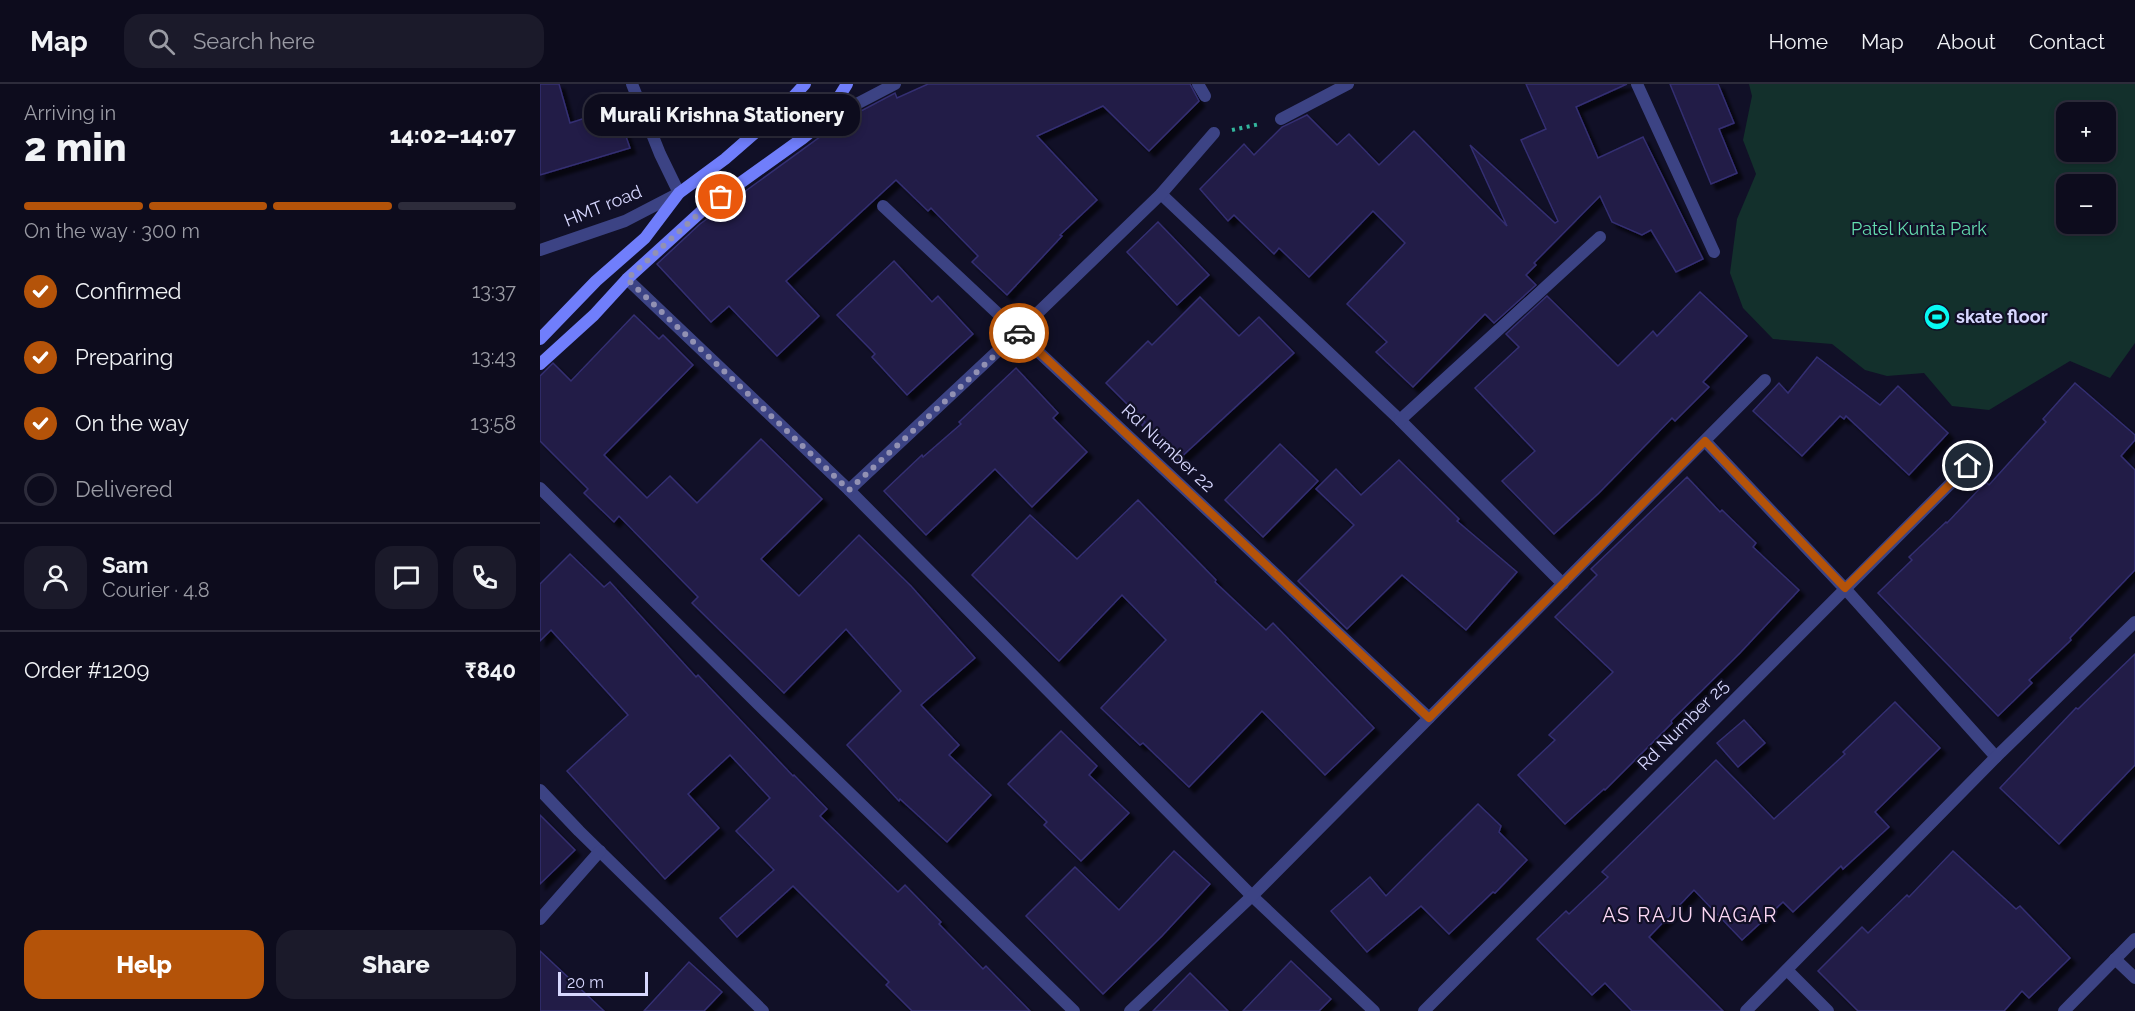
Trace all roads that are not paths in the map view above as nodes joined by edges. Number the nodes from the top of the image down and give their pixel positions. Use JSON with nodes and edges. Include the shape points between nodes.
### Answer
{"nodes":[{"id":1,"x":632,"y":84,"type":"edge"},
{"id":2,"x":805,"y":84,"type":"edge"},
{"id":3,"x":847,"y":84,"type":"edge"},
{"id":4,"x":895,"y":84,"type":"edge"},
{"id":5,"x":1198,"y":84,"type":"edge"},
{"id":6,"x":1348,"y":84,"type":"edge"},
{"id":7,"x":1637,"y":84,"type":"edge"},
{"id":8,"x":1205,"y":96,"type":"dead end"},
{"id":9,"x":1281,"y":119,"type":"road end"},
{"id":10,"x":824,"y":121,"type":"junction"},
{"id":11,"x":1214,"y":134,"type":"road end"},
{"id":12,"x":679,"y":193,"type":"junction"},
{"id":13,"x":1161,"y":194,"type":"junction"},
{"id":14,"x":882,"y":206,"type":"dead end"},
{"id":15,"x":1600,"y":237,"type":"dead end"},
{"id":16,"x":540,"y":250,"type":"edge"},
{"id":17,"x":1714,"y":252,"type":"dead end"},
{"id":18,"x":627,"y":279,"type":"junction"},
{"id":19,"x":1018,"y":332,"type":"junction"},
{"id":20,"x":540,"y":339,"type":"edge"},
{"id":21,"x":540,"y":364,"type":"edge"},
{"id":22,"x":1765,"y":380,"type":"dead end"},
{"id":23,"x":1400,"y":420,"type":"junction"},
{"id":24,"x":1705,"y":441,"type":"junction"},
{"id":25,"x":1968,"y":466,"type":"dead end"},
{"id":26,"x":540,"y":488,"type":"edge"},
{"id":27,"x":849,"y":490,"type":"junction"},
{"id":28,"x":1563,"y":584,"type":"junction"},
{"id":29,"x":1845,"y":588,"type":"junction"},
{"id":30,"x":2135,"y":622,"type":"edge"},
{"id":31,"x":1429,"y":718,"type":"junction"},
{"id":32,"x":1996,"y":758,"type":"junction"},
{"id":33,"x":540,"y":790,"type":"edge"},
{"id":34,"x":600,"y":851,"type":"junction"},
{"id":35,"x":1252,"y":896,"type":"junction"},
{"id":36,"x":540,"y":919,"type":"edge"},
{"id":37,"x":2135,"y":939,"type":"edge"},
{"id":38,"x":2115,"y":959,"type":"junction"},
{"id":39,"x":1787,"y":970,"type":"junction"},
{"id":40,"x":2135,"y":978,"type":"edge"},
{"id":41,"x":761,"y":1010,"type":"edge"},
{"id":42,"x":1074,"y":1011,"type":"edge"},
{"id":43,"x":1130,"y":1011,"type":"edge"},
{"id":44,"x":1374,"y":1011,"type":"edge"},
{"id":45,"x":1424,"y":1011,"type":"edge"},
{"id":46,"x":1746,"y":1011,"type":"edge"},
{"id":47,"x":1828,"y":1011,"type":"edge"},
{"id":48,"x":2064,"y":1011,"type":"edge"}],
"edges":[{"from":1,"to":12,"type":"street"},
{"from":2,"to":12,"type":"main road","via":[[780,111]]},
{"from":3,"to":10,"type":"main road"},
{"from":4,"to":10,"type":"street"},
{"from":5,"to":8,"type":"street"},
{"from":6,"to":9,"type":"street"},
{"from":7,"to":17,"type":"street"},
{"from":10,"to":18,"type":"main road","via":[[704,209]]},
{"from":11,"to":13,"type":"street"},
{"from":12,"to":16,"type":"street","name":"HMT road","via":[[624,221]]},
{"from":12,"to":20,"type":"main road","via":[[645,238]]},
{"from":13,"to":19,"type":"street"},
{"from":13,"to":23,"type":"street"},
{"from":14,"to":19,"type":"street","name":"Rd Number 22"},
{"from":15,"to":23,"type":"street"},
{"from":18,"to":21,"type":"main road"},
{"from":18,"to":27,"type":"street"},
{"from":19,"to":27,"type":"street"},
{"from":19,"to":31,"type":"street","name":"Rd Number 22"},
{"from":22,"to":24,"type":"street"},
{"from":23,"to":28,"type":"street"},
{"from":24,"to":28,"type":"street"},
{"from":24,"to":29,"type":"street"},
{"from":25,"to":29,"type":"street","name":"Rd Number 25"},
{"from":26,"to":42,"type":"street"},
{"from":27,"to":35,"type":"street"},
{"from":28,"to":31,"type":"street"},
{"from":29,"to":32,"type":"street"},
{"from":29,"to":45,"type":"street","name":"Rd Number 25"},
{"from":30,"to":32,"type":"street"},
{"from":31,"to":35,"type":"street"},
{"from":32,"to":39,"type":"street"},
{"from":33,"to":34,"type":"street"},
{"from":34,"to":36,"type":"street"},
{"from":34,"to":41,"type":"street"},
{"from":35,"to":43,"type":"street"},
{"from":35,"to":44,"type":"street"},
{"from":37,"to":38,"type":"street"},
{"from":38,"to":40,"type":"street"},
{"from":38,"to":48,"type":"street"},
{"from":39,"to":46,"type":"street"},
{"from":39,"to":47,"type":"street"}]}
